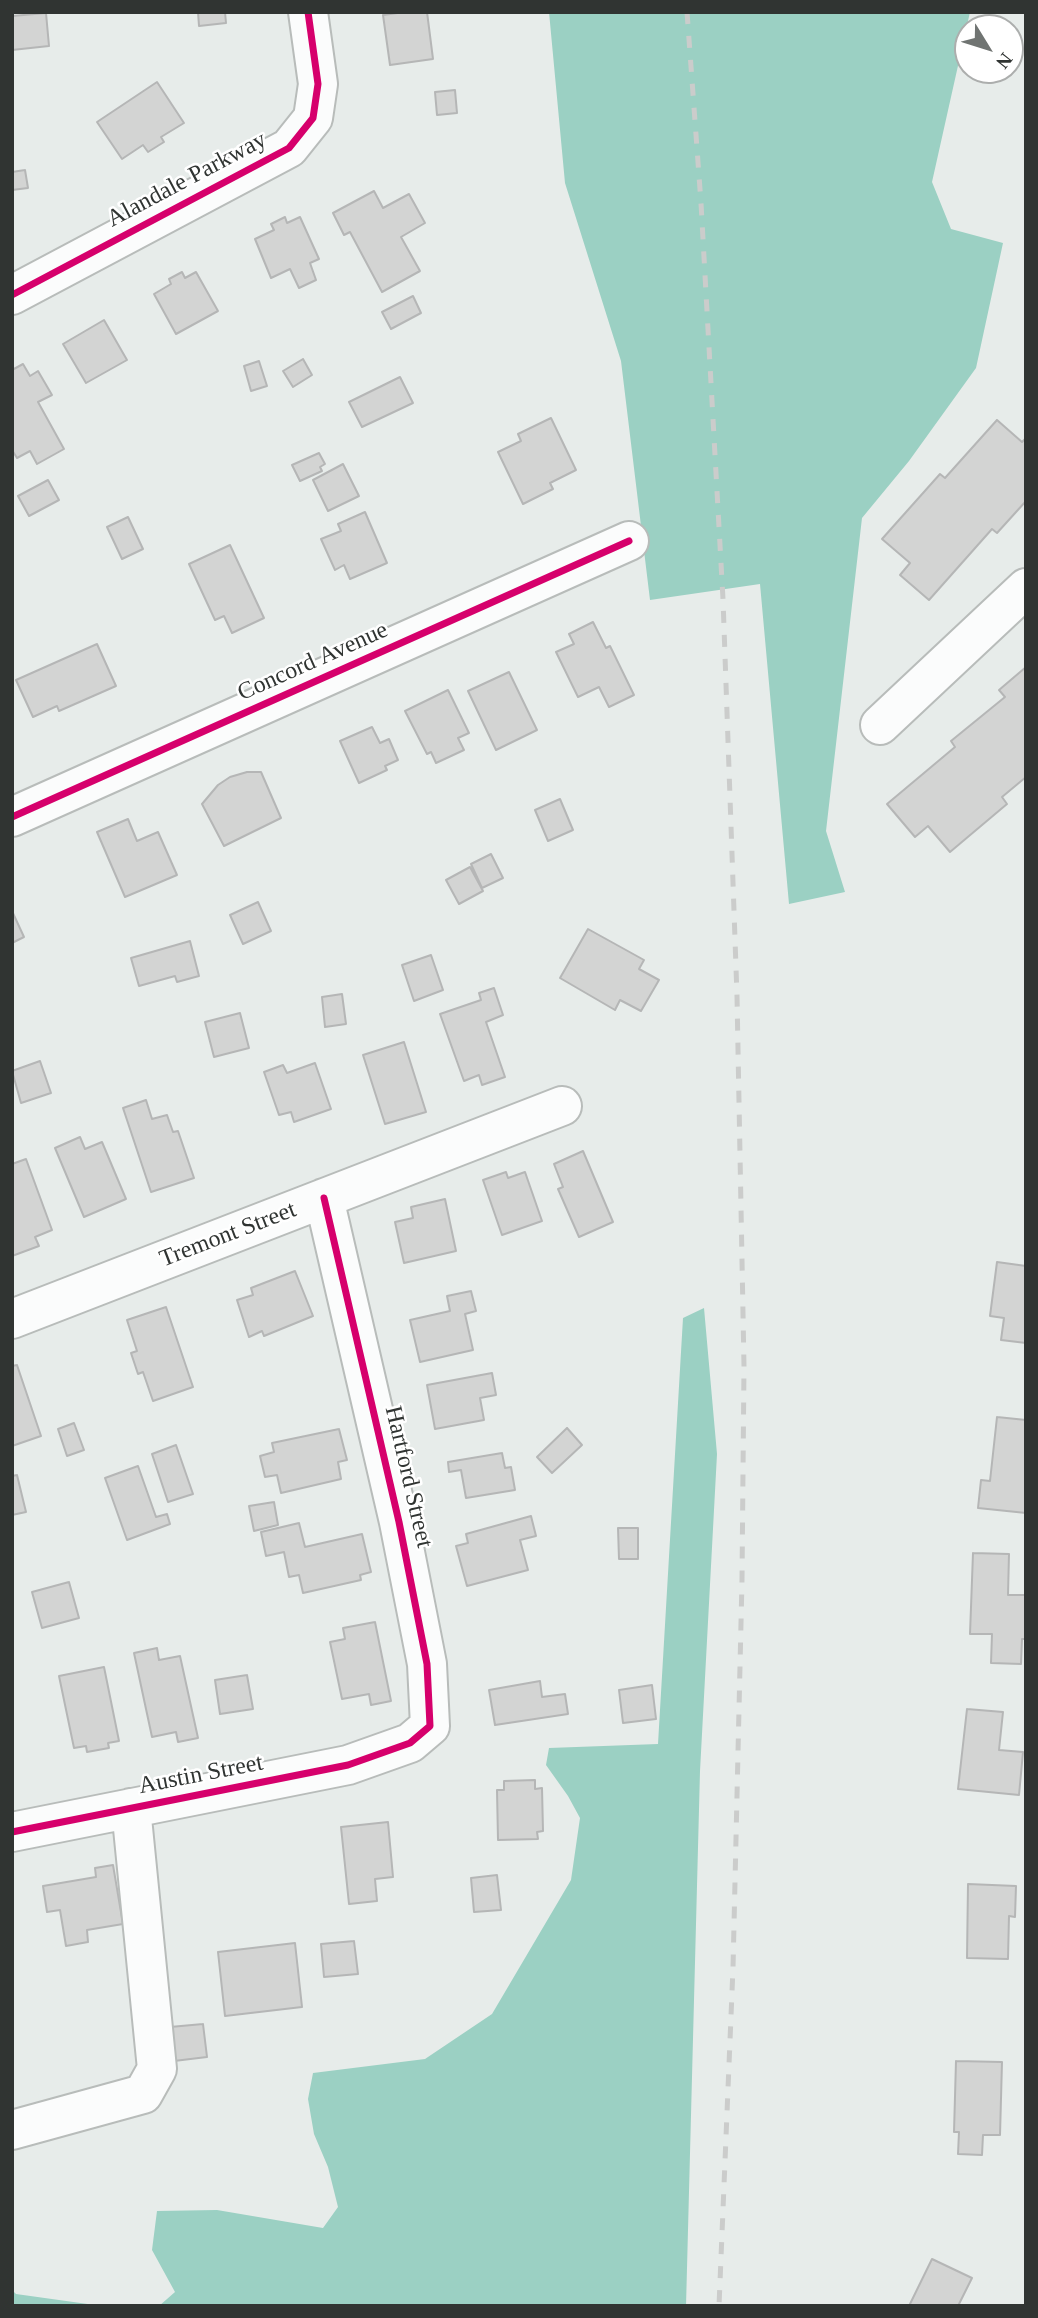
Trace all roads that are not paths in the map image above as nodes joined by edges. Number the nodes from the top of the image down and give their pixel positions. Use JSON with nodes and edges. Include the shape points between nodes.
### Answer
{"nodes":[{"id":1,"x":308,"y":12,"type":"edge"},
{"id":2,"x":12,"y":295,"type":"edge"},
{"id":3,"x":629,"y":541,"type":"dead end"},
{"id":4,"x":1026,"y":587,"type":"edge"},
{"id":5,"x":880,"y":725,"type":"dead end"},
{"id":6,"x":12,"y":817,"type":"edge"},
{"id":7,"x":562,"y":1106,"type":"dead end"},
{"id":8,"x":324,"y":1198,"type":"junction"},
{"id":9,"x":12,"y":1319,"type":"edge"},
{"id":10,"x":394,"y":1748,"type":"joint"},
{"id":11,"x":131,"y":1808,"type":"junction"},
{"id":12,"x":12,"y":1832,"type":"edge"},
{"id":13,"x":12,"y":2130,"type":"edge"}],
"edges":[{"from":1,"to":2,"type":"street","name":"Alandale Parkway","via":[[318,84],[313,118],[289,148]]},
{"from":3,"to":6,"type":"street","name":"Concord Avenue"},
{"from":4,"to":5,"type":"street"},
{"from":7,"to":8,"type":"street","name":"Tremont Street"},
{"from":8,"to":9,"type":"street","name":"Tremont Street"},
{"from":8,"to":10,"type":"street","name":"Hartford Street","via":[[427,1664],[430,1726],[410,1743]]},
{"from":10,"to":11,"type":"street","name":"Austin Street","via":[[348,1765]]},
{"from":11,"to":12,"type":"street","name":"Austin Street"},
{"from":11,"to":13,"type":"street","via":[[157,2069],[143,2094]]}]}
